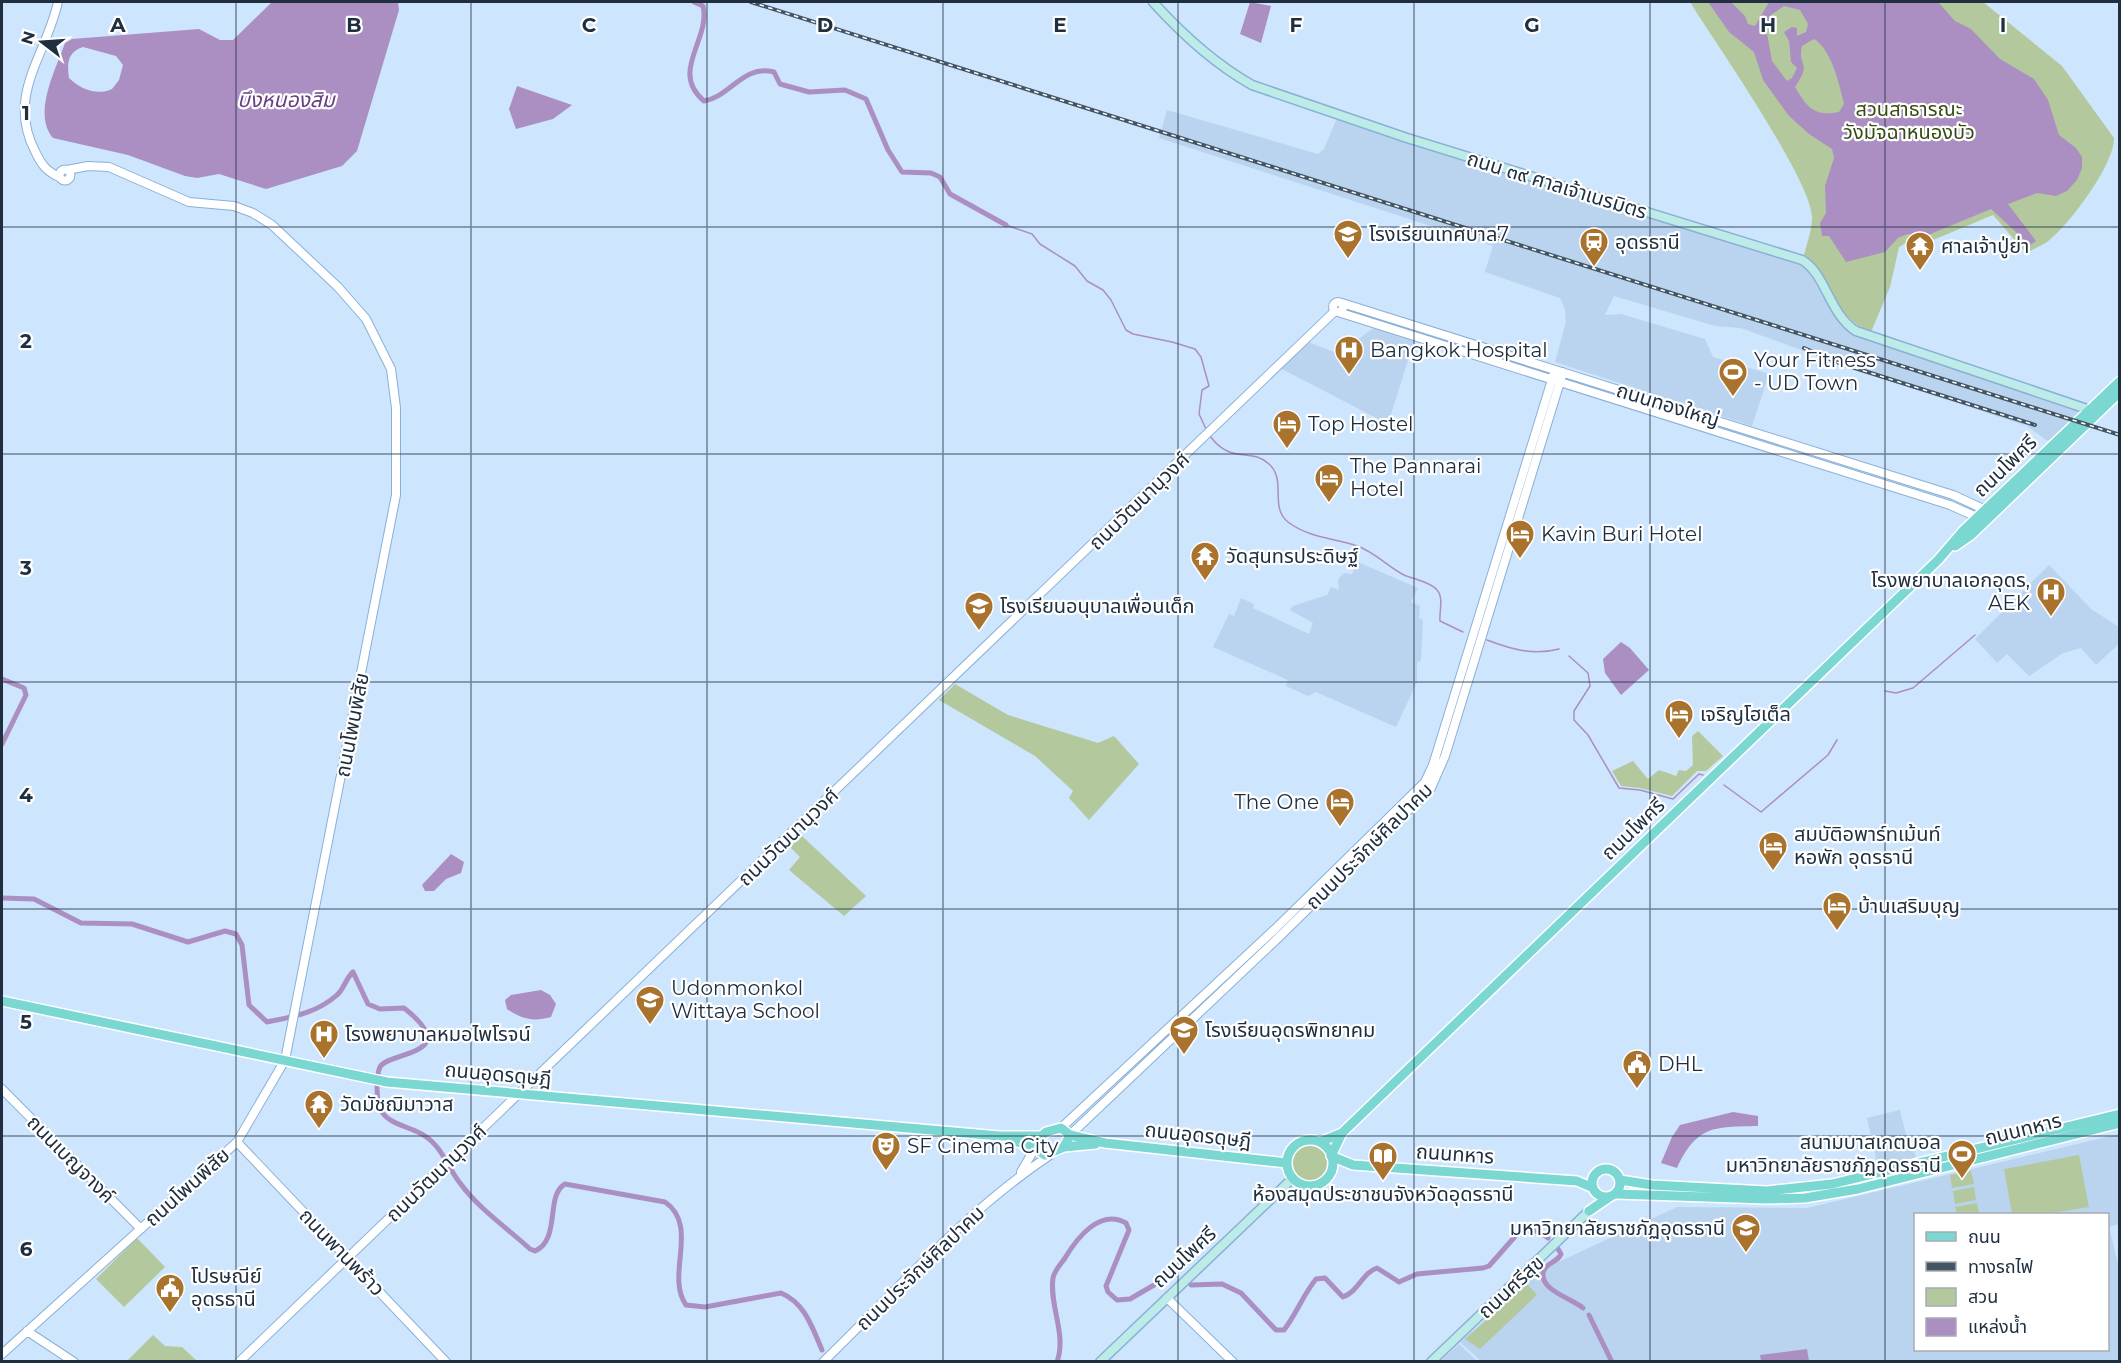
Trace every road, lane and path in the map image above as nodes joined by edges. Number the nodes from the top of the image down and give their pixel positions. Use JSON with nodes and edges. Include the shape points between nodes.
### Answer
{"nodes":[{"id":1,"x":58,"y":2,"type":"edge"},
{"id":2,"x":1153,"y":2,"type":"edge"},
{"id":3,"x":1367,"y":310,"type":"junction"},
{"id":4,"x":1336,"y":312,"type":"junction"},
{"id":5,"x":1365,"y":320,"type":"junction"},
{"id":6,"x":1559,"y":371,"type":"junction"},
{"id":7,"x":1556,"y":380,"type":"junction"},
{"id":8,"x":2120,"y":381,"type":"edge"},
{"id":9,"x":2120,"y":392,"type":"edge"},
{"id":10,"x":2093,"y":413,"type":"junction"},
{"id":11,"x":1523,"y":468,"type":"junction"},
{"id":12,"x":1532,"y":472,"type":"junction"},
{"id":13,"x":1518,"y":485,"type":"junction"},
{"id":14,"x":1527,"y":488,"type":"junction"},
{"id":15,"x":1953,"y":495,"type":"junction"},
{"id":16,"x":2004,"y":502,"type":"junction"},
{"id":17,"x":1950,"y":505,"type":"junction"},
{"id":18,"x":1984,"y":517,"type":"junction"},
{"id":19,"x":1971,"y":536,"type":"junction"},
{"id":20,"x":1948,"y":550,"type":"junction"},
{"id":21,"x":1491,"y":570,"type":"junction"},
{"id":22,"x":1501,"y":573,"type":"junction"},
{"id":23,"x":1469,"y":646,"type":"junction"},
{"id":24,"x":1478,"y":649,"type":"junction"},
{"id":25,"x":1454,"y":713,"type":"junction"},
{"id":26,"x":1289,"y":921,"type":"junction"},
{"id":27,"x":2,"y":1001,"type":"edge"},
{"id":28,"x":1177,"y":1020,"type":"junction"},
{"id":29,"x":1186,"y":1025,"type":"junction"},
{"id":30,"x":285,"y":1060,"type":"junction"},
{"id":31,"x":2,"y":1089,"type":"edge"},
{"id":32,"x":518,"y":1094,"type":"junction"},
{"id":33,"x":1099,"y":1094,"type":"junction"},
{"id":34,"x":1105,"y":1101,"type":"junction"},
{"id":35,"x":2120,"y":1114,"type":"edge"},
{"id":36,"x":2120,"y":1123,"type":"edge"},
{"id":37,"x":1061,"y":1128,"type":"junction"},
{"id":38,"x":1342,"y":1133,"type":"junction"},
{"id":39,"x":1070,"y":1135,"type":"junction"},
{"id":40,"x":999,"y":1136,"type":"junction"},
{"id":41,"x":1040,"y":1136,"type":"junction"},
{"id":42,"x":237,"y":1142,"type":"junction"},
{"id":43,"x":1105,"y":1143,"type":"junction"},
{"id":44,"x":1320,"y":1143,"type":"junction"},
{"id":45,"x":1064,"y":1147,"type":"junction"},
{"id":46,"x":1035,"y":1148,"type":"junction"},
{"id":47,"x":1050,"y":1155,"type":"junction"},
{"id":48,"x":1331,"y":1156,"type":"junction"},
{"id":49,"x":1287,"y":1163,"type":"junction"},
{"id":50,"x":1353,"y":1165,"type":"junction"},
{"id":51,"x":1330,"y":1174,"type":"junction"},
{"id":52,"x":1596,"y":1174,"type":"junction"},
{"id":53,"x":1018,"y":1176,"type":"junction"},
{"id":54,"x":1293,"y":1178,"type":"junction"},
{"id":55,"x":1620,"y":1180,"type":"junction"},
{"id":56,"x":1577,"y":1181,"type":"junction"},
{"id":57,"x":1594,"y":1189,"type":"junction"},
{"id":58,"x":1613,"y":1195,"type":"junction"},
{"id":59,"x":1589,"y":1211,"type":"junction"},
{"id":60,"x":141,"y":1229,"type":"junction"},
{"id":61,"x":347,"y":1258,"type":"junction"},
{"id":62,"x":1167,"y":1298,"type":"junction"},
{"id":63,"x":27,"y":1331,"type":"junction"},
{"id":64,"x":2,"y":1354,"type":"edge"},
{"id":65,"x":74,"y":1362,"type":"edge"},
{"id":66,"x":239,"y":1362,"type":"edge"},
{"id":67,"x":446,"y":1362,"type":"edge"},
{"id":68,"x":823,"y":1362,"type":"edge"},
{"id":69,"x":1100,"y":1362,"type":"edge"},
{"id":70,"x":1233,"y":1362,"type":"edge"},
{"id":71,"x":1431,"y":1362,"type":"edge"}],
"edges":[{"from":1,"to":30,"type":"street","name":"ถนนโพนพิสัย","via":[[24,95],[24,124],[44,167],[64,173],[82,166],[109,167],[189,202],[234,206],[266,221],[338,287],[366,319],[391,369],[396,408],[396,495]]},
{"from":2,"to":10,"type":"main road","name":"ถนน ๓๙ ศาลเจ้าเนรมิตร","via":[[1176,28],[1252,86],[1802,260],[1811,267],[1836,312],[1856,331]]},
{"from":3,"to":4,"type":"street","name":"ถนนทองใหญ่","via":[[1342,303],[1343,310]]},
{"from":3,"to":5,"type":"street"},
{"from":3,"to":6,"type":"street","name":"ถนนทองใหญ่"},
{"from":4,"to":5,"type":"street","name":"ถนนทองใหญ่"},
{"from":4,"to":32,"type":"street","name":"ถนนวัฒนานุวงศ์"},
{"from":5,"to":7,"type":"street","name":"ถนนทองใหญ่"},
{"from":6,"to":7,"type":"street"},
{"from":6,"to":15,"type":"street","name":"ถนนทองใหญ่"},
{"from":7,"to":11,"type":"street","name":"ถนนประจักษ์ศิลปาคม"},
{"from":7,"to":12,"type":"street","name":"ถนนประจักษ์ศิลปาคม"},
{"from":7,"to":17,"type":"street","name":"ถนนทองใหญ่"},
{"from":8,"to":10,"type":"main road"},
{"from":9,"to":10,"type":"main road"},
{"from":10,"to":16,"type":"main road","name":"ถนนโพศรี"},
{"from":10,"to":18,"type":"main road","name":"ถนนโพศรี"},
{"from":11,"to":12,"type":"street"},
{"from":11,"to":13,"type":"street","name":"ถนนประจักษ์ศิลปาคม"},
{"from":12,"to":14,"type":"street","name":"ถนนประจักษ์ศิลปาคม"},
{"from":13,"to":14,"type":"street"},
{"from":13,"to":21,"type":"street","name":"ถนนประจักษ์ศิลปาคม"},
{"from":14,"to":22,"type":"street","name":"ถนนประจักษ์ศิลปาคม"},
{"from":15,"to":17,"type":"street"},
{"from":15,"to":18,"type":"street","name":"ถนนทองใหญ่"},
{"from":16,"to":18,"type":"main road","name":"ถนนโพศรี"},
{"from":16,"to":19,"type":"main road"},
{"from":17,"to":18,"type":"street","name":"ถนนทองใหญ่"},
{"from":18,"to":19,"type":"main road","name":"ถนนโพศรี"},
{"from":18,"to":20,"type":"main road","name":"ถนนโพศรี"},
{"from":19,"to":20,"type":"main road","name":"ถนนโพศรี"},
{"from":20,"to":38,"type":"main road","name":"ถนนโพศรี"},
{"from":21,"to":22,"type":"street"},
{"from":21,"to":23,"type":"street","name":"ถนนประจักษ์ศิลปาคม"},
{"from":22,"to":24,"type":"street","name":"ถนนประจักษ์ศิลปาคม"},
{"from":23,"to":24,"type":"street"},
{"from":23,"to":25,"type":"street","name":"ถนนประจักษ์ศิลปาคม"},
{"from":24,"to":25,"type":"street","name":"ถนนประจักษ์ศิลปาคม"},
{"from":25,"to":26,"type":"street","name":"ถนนประจักษ์ศิลปาคม","via":[[1425,782]]},
{"from":26,"to":28,"type":"street","name":"ถนนประจักษ์ศิลปาคม"},
{"from":26,"to":29,"type":"street","name":"ถนนประจักษ์ศิลปาคม"},
{"from":27,"to":30,"type":"main road","name":"ถนนอุดรดุษฎี"},
{"from":28,"to":29,"type":"street"},
{"from":28,"to":33,"type":"street","name":"ถนนประจักษ์ศิลปาคม"},
{"from":29,"to":34,"type":"street","name":"ถนนประจักษ์ศิลปาคม"},
{"from":30,"to":32,"type":"main road","name":"ถนนอุดรดุษฎี","via":[[387,1082]]},
{"from":30,"to":42,"type":"street","name":"ถนนโพนพิสัย"},
{"from":31,"to":60,"type":"street","name":"ถนนเบญจางค์"},
{"from":32,"to":40,"type":"main road","name":"ถนนอุดรดุษฎี"},
{"from":32,"to":61,"type":"street","name":"ถนนวัฒนานุวงศ์"},
{"from":33,"to":34,"type":"street"},
{"from":33,"to":37,"type":"street","name":"ถนนประจักษ์ศิลปาคม"},
{"from":34,"to":39,"type":"street","name":"ถนนประจักษ์ศิลปาคม"},
{"from":35,"to":55,"type":"main road","name":"ถนนทหาร","via":[[1796,1190],[1663,1186]]},
{"from":36,"to":58,"type":"main road","name":"ถนนทหาร","via":[[1858,1189],[1805,1198]]},
{"from":37,"to":39,"type":"main road"},
{"from":37,"to":41,"type":"main road"},
{"from":38,"to":44,"type":"main road","name":"ถนนโพศรี"},
{"from":38,"to":48,"type":"main road","name":"ถนนโพศรี"},
{"from":39,"to":43,"type":"main road","name":"ถนนอุดรดุษฎี"},
{"from":39,"to":45,"type":"main road"},
{"from":40,"to":41,"type":"main road","name":"ถนนอุดรดุษฎี"},
{"from":40,"to":46,"type":"main road","name":"ถนนอุดรดุษฎี"},
{"from":41,"to":46,"type":"main road"},
{"from":42,"to":60,"type":"street","name":"ถนนโพนพิสัย"},
{"from":42,"to":61,"type":"street","name":"ถนนพานพร้าว"},
{"from":43,"to":45,"type":"main road","name":"ถนนอุดรดุษฎี"},
{"from":43,"to":49,"type":"main road","name":"ถนนอุดรดุษฎี"},
{"from":44,"to":48,"type":"main road"},
{"from":44,"to":49,"type":"main road","via":[[1299,1143]]},
{"from":45,"to":47,"type":"main road"},
{"from":46,"to":47,"type":"main road","name":"ถนนอุดรดุษฎี"},
{"from":46,"to":53,"type":"street"},
{"from":47,"to":53,"type":"street"},
{"from":48,"to":50,"type":"main road","name":"ถนนทหาร"},
{"from":48,"to":51,"type":"main road"},
{"from":49,"to":54,"type":"main road"},
{"from":50,"to":51,"type":"main road"},
{"from":50,"to":56,"type":"main road","name":"ถนนทหาร"},
{"from":51,"to":54,"type":"main road","via":[[1320,1184],[1311,1186]]},
{"from":52,"to":55,"type":"main road","via":[[1610,1169]]},
{"from":52,"to":56,"type":"main road","name":"ถนนทหาร"},
{"from":52,"to":57,"type":"main road"},
{"from":53,"to":68,"type":"street","name":"ถนนประจักษ์ศิลปาคม"},
{"from":54,"to":62,"type":"main road","name":"ถนนโพศรี"},
{"from":55,"to":58,"type":"main road"},
{"from":56,"to":57,"type":"main road","name":"ถนนทหาร"},
{"from":57,"to":58,"type":"main road","via":[[1600,1196]]},
{"from":57,"to":59,"type":"main road"},
{"from":58,"to":59,"type":"main road"},
{"from":59,"to":71,"type":"main road","name":"ถนนศรีสุข"},
{"from":60,"to":63,"type":"street","name":"ถนนโพนพิสัย"},
{"from":61,"to":66,"type":"street","name":"ถนนวัฒนานุวงศ์"},
{"from":61,"to":67,"type":"street","name":"ถนนพานพร้าว"},
{"from":62,"to":69,"type":"main road","name":"ถนนโพศรี"},
{"from":62,"to":70,"type":"street"},
{"from":63,"to":64,"type":"street","name":"ถนนโพนพิสัย"},
{"from":63,"to":65,"type":"street"}]}
